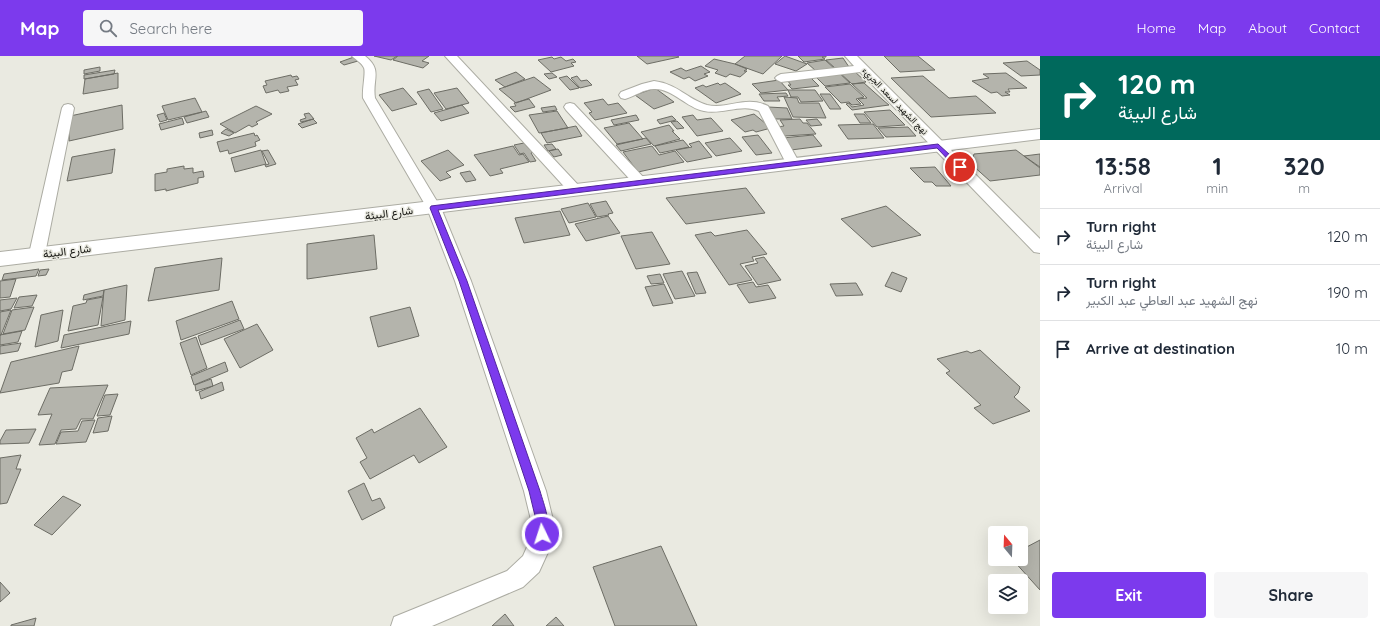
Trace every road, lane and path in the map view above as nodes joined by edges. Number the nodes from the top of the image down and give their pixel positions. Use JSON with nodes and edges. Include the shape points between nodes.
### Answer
{"nodes":[{"id":1,"x":358,"y":56,"type":"edge"},
{"id":2,"x":451,"y":56,"type":"edge"},
{"id":3,"x":851,"y":56,"type":"edge"},
{"id":4,"x":862,"y":68,"type":"junction"},
{"id":5,"x":781,"y":78,"type":"dead end"},
{"id":6,"x":625,"y":95,"type":"dead end"},
{"id":7,"x":570,"y":107,"type":"dead end"},
{"id":8,"x":68,"y":108,"type":"dead end"},
{"id":9,"x":1040,"y":134,"type":"edge"},
{"id":10,"x":938,"y":146,"type":"junction"},
{"id":11,"x":793,"y":164,"type":"junction"},
{"id":12,"x":641,"y":183,"type":"junction"},
{"id":13,"x":576,"y":191,"type":"junction"},
{"id":14,"x":434,"y":208,"type":"junction"},
{"id":15,"x":1040,"y":248,"type":"edge"},
{"id":16,"x":37,"y":254,"type":"junction"},
{"id":17,"x":0,"y":259,"type":"edge"},
{"id":18,"x":403,"y":626,"type":"edge"}],
"edges":[{"from":1,"to":14,"type":"street","via":[[371,68],[367,89],[369,98]]},
{"from":2,"to":13,"type":"street"},
{"from":3,"to":4,"type":"street","name":"نهج الشهيد لسعد الجريء"},
{"from":4,"to":5,"type":"street"},
{"from":4,"to":10,"type":"street","name":"نهج الشهيد لسعد الجريء"},
{"from":6,"to":11,"type":"street","via":[[654,85],[664,86],[709,109],[760,106]]},
{"from":7,"to":12,"type":"street"},
{"from":8,"to":16,"type":"street"},
{"from":9,"to":10,"type":"street","name":"شارع البيئة"},
{"from":10,"to":11,"type":"street","name":"شارع البيئة"},
{"from":10,"to":15,"type":"street","name":"نهج الشهيد لسعد الجريء"},
{"from":11,"to":12,"type":"street","name":"شارع البيئة"},
{"from":12,"to":13,"type":"street","name":"شارع البيئة"},
{"from":13,"to":14,"type":"street","name":"شارع البيئة"},
{"from":14,"to":16,"type":"street","name":"شارع البيئة"},
{"from":14,"to":18,"type":"street","via":[[463,281],[535,491],[542,520],[542,534],[531,564],[515,579]]},
{"from":16,"to":17,"type":"street","name":"شارع البيئة"}]}
